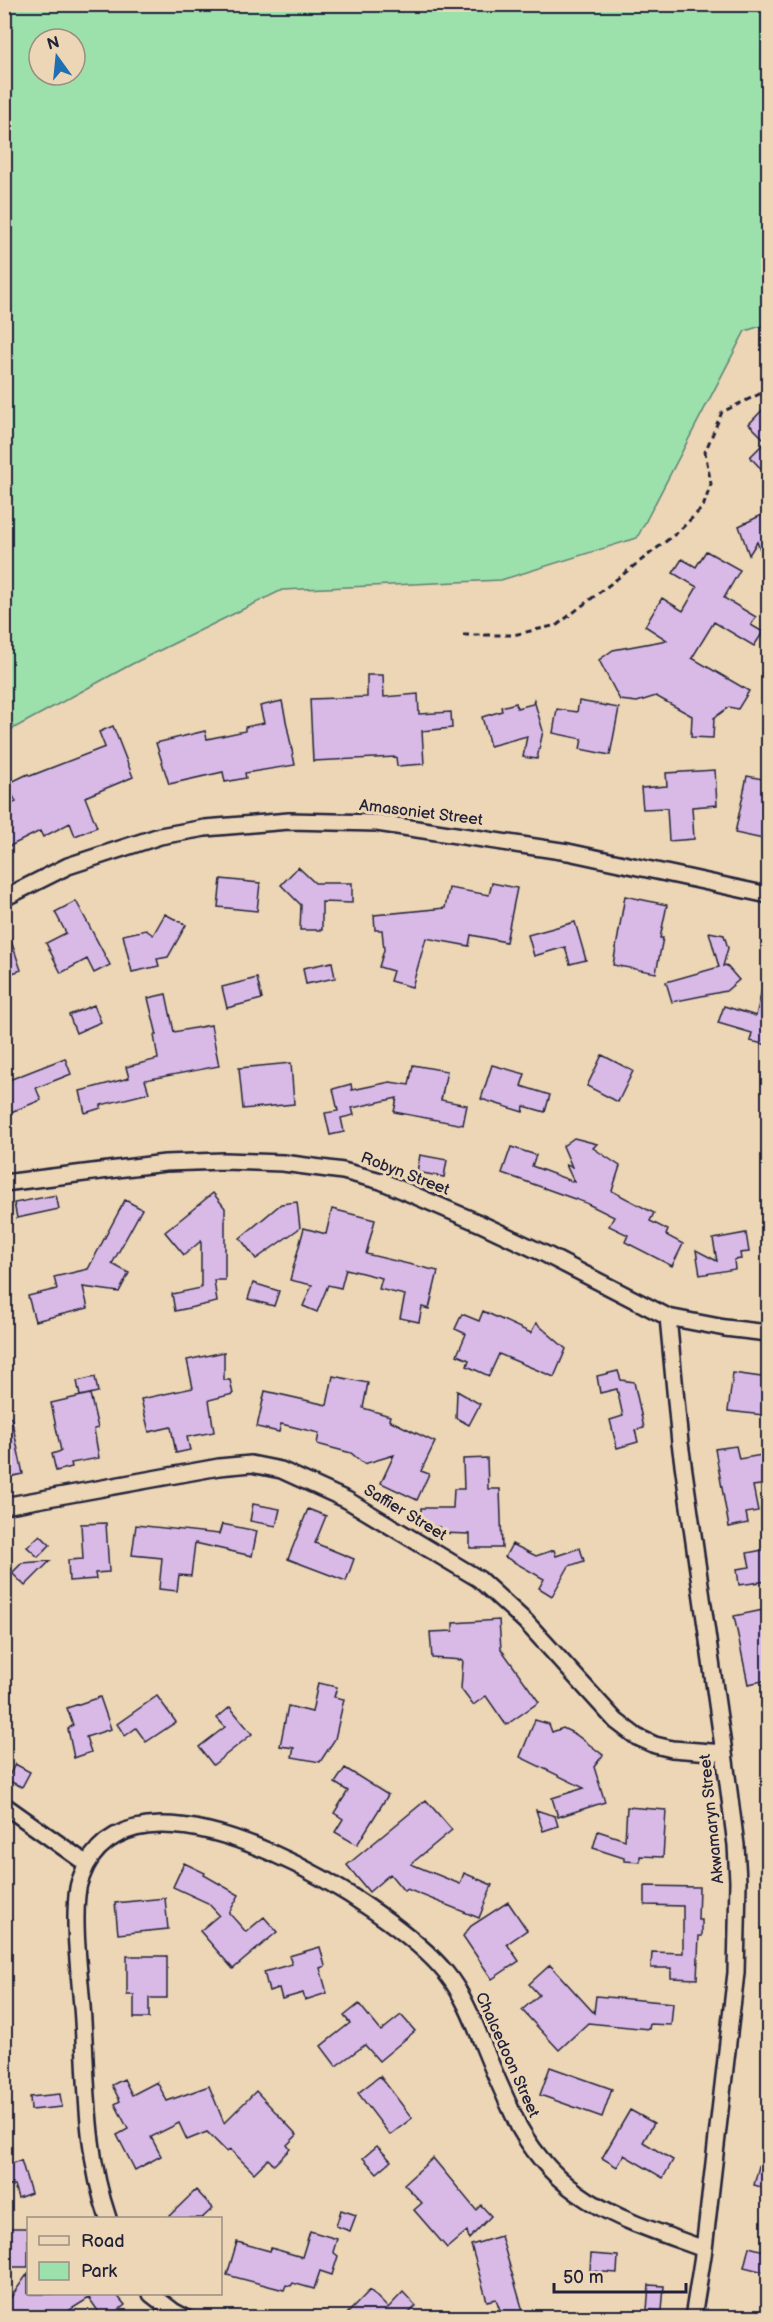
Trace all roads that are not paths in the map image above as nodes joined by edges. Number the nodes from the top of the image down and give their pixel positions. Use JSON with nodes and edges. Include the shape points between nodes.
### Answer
{"nodes":[{"id":1,"x":768,"y":895,"type":"edge"},
{"id":2,"x":4,"y":898,"type":"edge"},
{"id":3,"x":4,"y":1183,"type":"edge"},
{"id":4,"x":668,"y":1317,"type":"junction"},
{"id":5,"x":768,"y":1333,"type":"edge"},
{"id":6,"x":4,"y":1506,"type":"edge"},
{"id":7,"x":723,"y":1753,"type":"junction"},
{"id":8,"x":4,"y":1805,"type":"edge"},
{"id":9,"x":87,"y":1864,"type":"junction"},
{"id":10,"x":108,"y":2217,"type":"edge"},
{"id":11,"x":704,"y":2249,"type":"junction"},
{"id":12,"x":152,"y":2295,"type":"edge"},
{"id":13,"x":186,"y":2318,"type":"edge"},
{"id":14,"x":693,"y":2318,"type":"edge"}],
"edges":[{"from":1,"to":2,"type":"street","name":"Amasoniet Street","via":[[568,852],[377,823],[289,821],[160,836],[68,866]]},
{"from":3,"to":4,"type":"street","name":"Robyn Street","via":[[177,1162],[283,1163],[343,1171],[381,1181],[479,1223]]},
{"from":4,"to":5,"type":"street","name":"Robyn Street"},
{"from":4,"to":7,"type":"street","name":"Akwamaryn Street","via":[[680,1443]]},
{"from":6,"to":7,"type":"street","name":"Saffier Street","via":[[219,1467],[251,1464],[281,1470],[347,1500],[479,1579],[526,1622],[616,1721],[637,1737],[672,1749]]},
{"from":7,"to":11,"type":"street","name":"Akwamaryn Street","via":[[736,1854],[736,1963]]},
{"from":8,"to":9,"type":"street"},
{"from":9,"to":10,"type":"street","name":"Chalcedoon Street","via":[[78,1885],[77,1928],[90,2143]]},
{"from":9,"to":11,"type":"street","name":"Chalcedoon Street","via":[[104,1844],[141,1826],[198,1829],[257,1845],[360,1901],[409,1936],[447,1974],[477,2027],[519,2127],[530,2146],[562,2182],[600,2208]]},
{"from":11,"to":14,"type":"street","name":"Akwamaryn Street"},
{"from":12,"to":13,"type":"street"}]}
